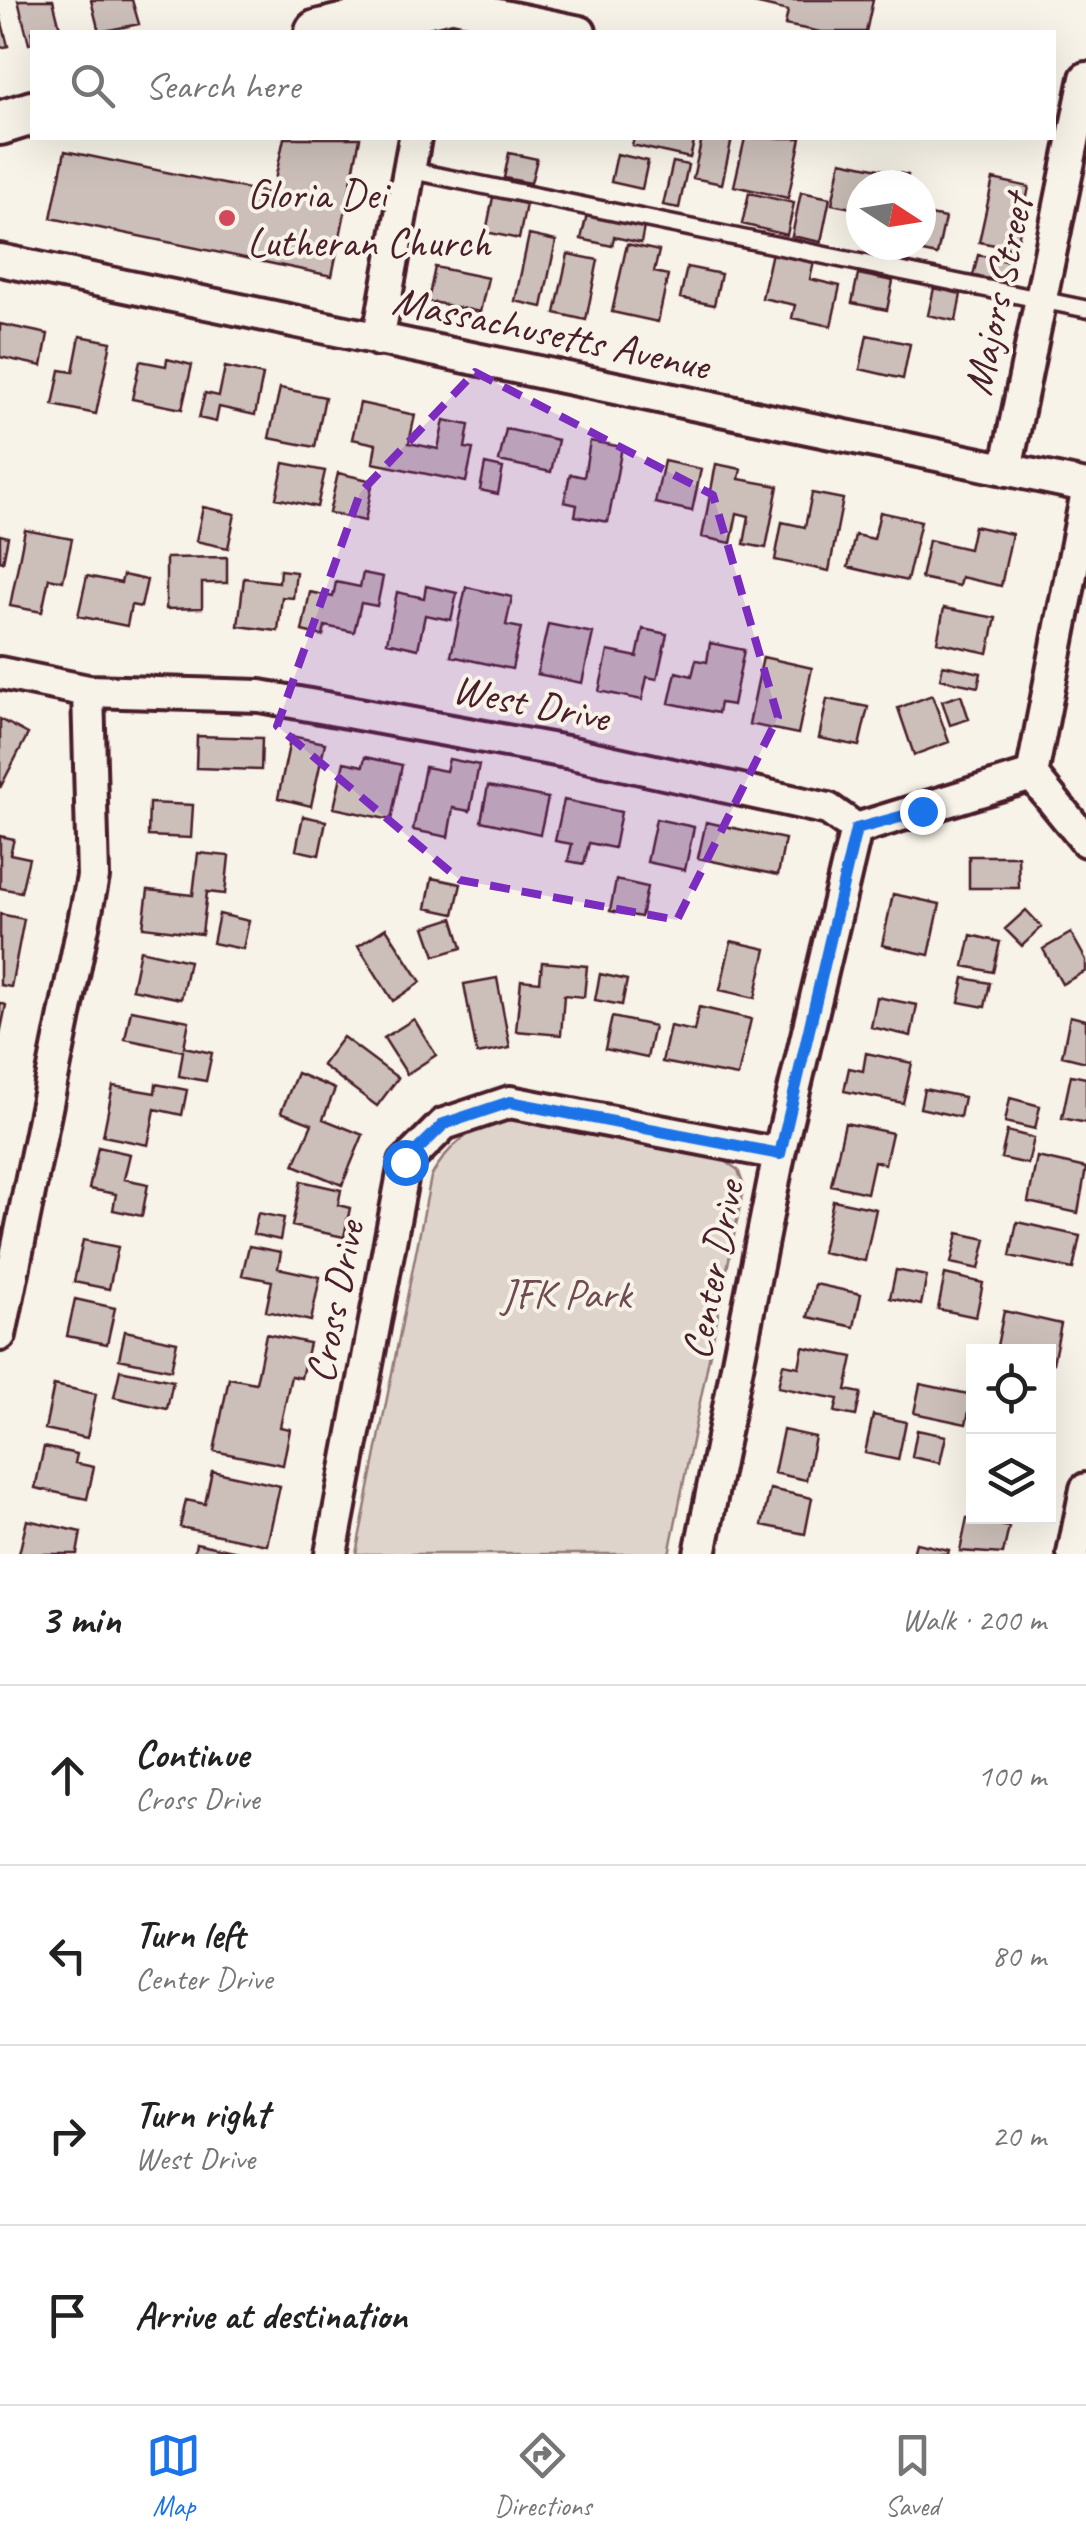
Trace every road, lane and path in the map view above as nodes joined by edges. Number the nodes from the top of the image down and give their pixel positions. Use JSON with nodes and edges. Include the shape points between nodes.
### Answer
{"nodes":[{"id":1,"x":441,"y":9,"type":"edge"},
{"id":2,"x":328,"y":30,"type":"edge"},
{"id":3,"x":568,"y":30,"type":"edge"},
{"id":4,"x":1086,"y":78,"type":"edge"},
{"id":5,"x":30,"y":114,"type":"edge"},
{"id":6,"x":0,"y":123,"type":"edge"},
{"id":7,"x":1071,"y":136,"type":"edge"},
{"id":8,"x":415,"y":140,"type":"edge"},
{"id":9,"x":409,"y":170,"type":"junction"},
{"id":10,"x":0,"y":260,"type":"edge"},
{"id":11,"x":1041,"y":299,"type":"junction"},
{"id":12,"x":1086,"y":308,"type":"edge"},
{"id":13,"x":378,"y":340,"type":"junction"},
{"id":14,"x":1006,"y":470,"type":"junction"},
{"id":15,"x":1086,"y":486,"type":"edge"},
{"id":16,"x":1086,"y":498,"type":"edge"},
{"id":17,"x":0,"y":673,"type":"edge"},
{"id":18,"x":88,"y":691,"type":"junction"},
{"id":19,"x":1032,"y":775,"type":"junction"},
{"id":20,"x":856,"y":829,"type":"junction"},
{"id":21,"x":1086,"y":842,"type":"edge"},
{"id":22,"x":780,"y":1154,"type":"junction"},
{"id":23,"x":0,"y":1335,"type":"edge"},
{"id":24,"x":1086,"y":1489,"type":"edge"},
{"id":25,"x":331,"y":1554,"type":"edge"},
{"id":26,"x":700,"y":1554,"type":"edge"},
{"id":27,"x":1072,"y":1554,"type":"edge"}],
"edges":[{"from":1,"to":2,"type":"street"},
{"from":1,"to":3,"type":"street"},
{"from":4,"to":7,"type":"street","name":"Majors Street"},
{"from":5,"to":6,"type":"street"},
{"from":7,"to":11,"type":"street","name":"Majors Street"},
{"from":8,"to":9,"type":"street"},
{"from":9,"to":11,"type":"lane"},
{"from":9,"to":13,"type":"street"},
{"from":10,"to":13,"type":"street","name":"Massachusetts Avenue"},
{"from":11,"to":12,"type":"lane"},
{"from":11,"to":14,"type":"street","name":"Majors Street"},
{"from":13,"to":14,"type":"street","name":"Massachusetts Avenue"},
{"from":14,"to":15,"type":"street","name":"Massachusetts Avenue"},
{"from":16,"to":19,"type":"street"},
{"from":17,"to":18,"type":"street","name":"West Drive"},
{"from":18,"to":20,"type":"street","name":"West Drive","via":[[260,696],[828,809]]},
{"from":18,"to":23,"type":"street","via":[[93,877]]},
{"from":19,"to":20,"type":"street"},
{"from":19,"to":21,"type":"street"},
{"from":20,"to":22,"type":"street","name":"Center Drive"},
{"from":22,"to":25,"type":"street","name":"Cross Drive","via":[[510,1102],[444,1124],[405,1162]]},
{"from":22,"to":26,"type":"street","name":"Center Drive"},
{"from":24,"to":27,"type":"street"}]}
